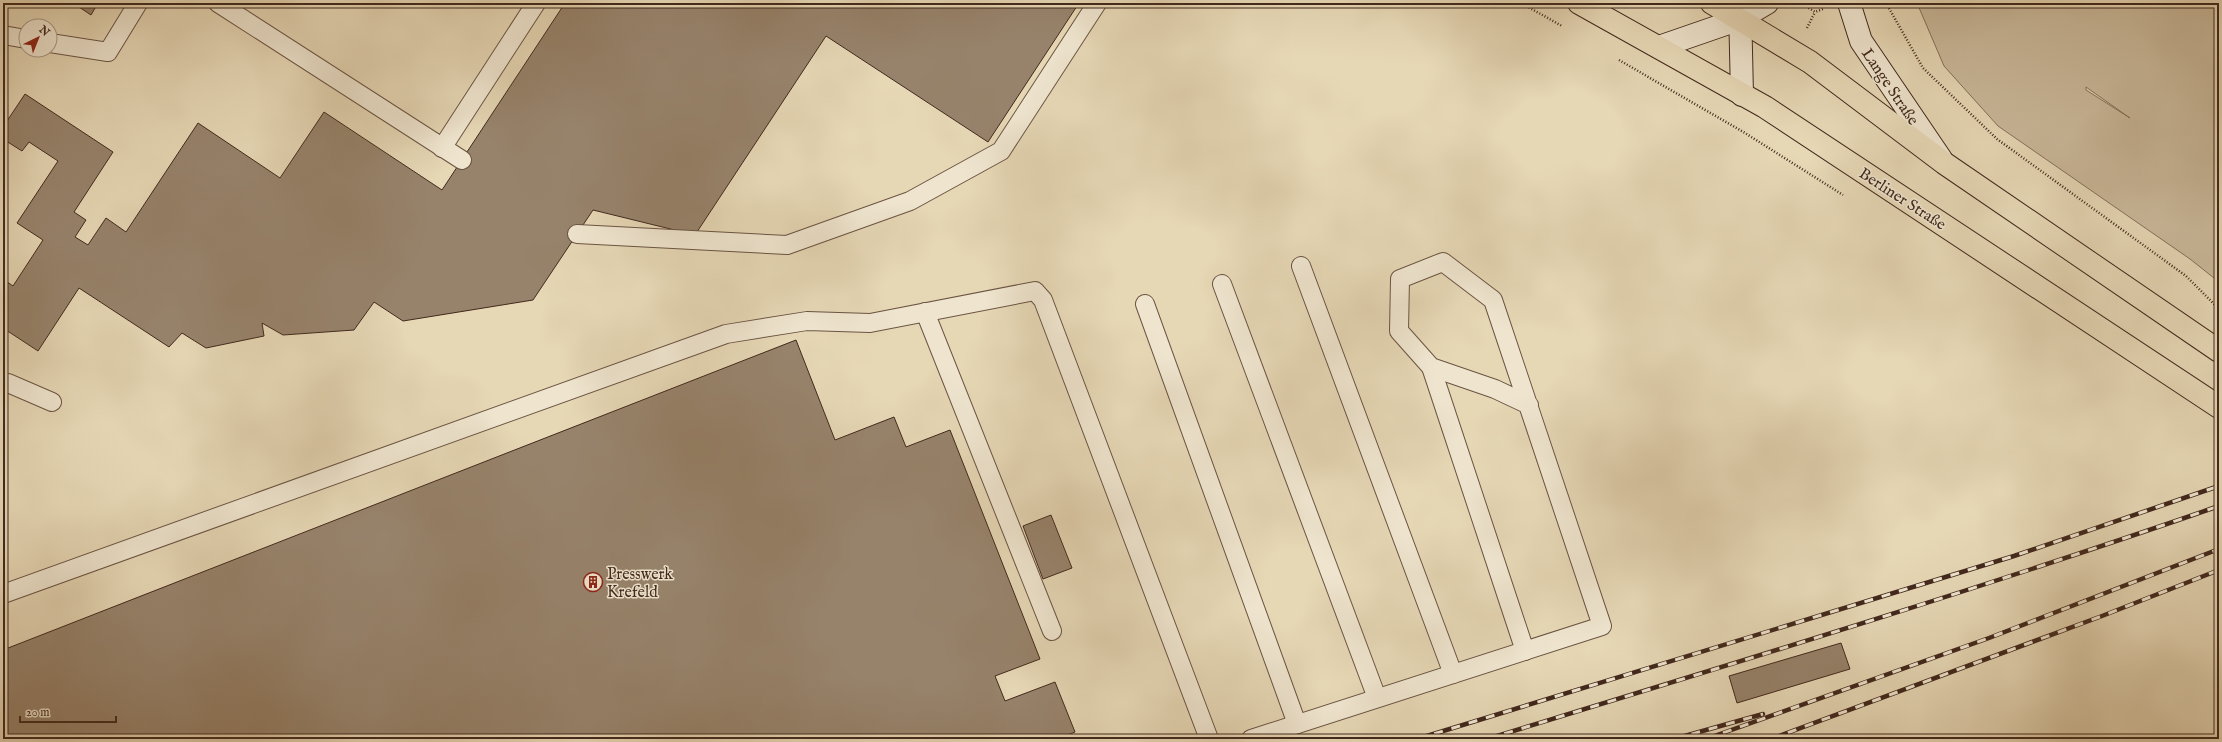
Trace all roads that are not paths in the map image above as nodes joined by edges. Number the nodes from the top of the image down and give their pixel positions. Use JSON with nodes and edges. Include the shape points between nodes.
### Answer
{"nodes":[{"id":1,"x":138,"y":3,"type":"edge"},
{"id":2,"x":218,"y":3,"type":"edge"},
{"id":3,"x":536,"y":3,"type":"edge"},
{"id":4,"x":1097,"y":3,"type":"edge"},
{"id":5,"x":1579,"y":3,"type":"edge"},
{"id":6,"x":1712,"y":3,"type":"edge"},
{"id":7,"x":1767,"y":3,"type":"edge"},
{"id":8,"x":1849,"y":3,"type":"edge"},
{"id":9,"x":1740,"y":11,"type":"edge"},
{"id":10,"x":3,"y":35,"type":"edge"},
{"id":11,"x":18,"y":38,"type":"edge"},
{"id":12,"x":58,"y":44,"type":"edge"},
{"id":13,"x":1659,"y":47,"type":"junction"},
{"id":14,"x":1742,"y":95,"type":"junction"},
{"id":15,"x":442,"y":148,"type":"junction"},
{"id":16,"x":462,"y":160,"type":"dead end"},
{"id":17,"x":1944,"y":164,"type":"junction"},
{"id":18,"x":577,"y":234,"type":"dead end"},
{"id":19,"x":1301,"y":266,"type":"dead end"},
{"id":20,"x":1222,"y":284,"type":"dead end"},
{"id":21,"x":1145,"y":304,"type":"dead end"},
{"id":22,"x":926,"y":312,"type":"junction"},
{"id":23,"x":2219,"y":352,"type":"edge"},
{"id":24,"x":1431,"y":367,"type":"junction"},
{"id":25,"x":3,"y":384,"type":"edge"},
{"id":26,"x":52,"y":402,"type":"dead end"},
{"id":27,"x":1529,"y":405,"type":"junction"},
{"id":28,"x":2219,"y":407,"type":"edge"},
{"id":29,"x":3,"y":594,"type":"edge"},
{"id":30,"x":1052,"y":631,"type":"dead end"},
{"id":31,"x":1525,"y":651,"type":"junction"},
{"id":32,"x":1453,"y":674,"type":"junction"},
{"id":33,"x":1377,"y":698,"type":"junction"},
{"id":34,"x":1297,"y":724,"type":"junction"},
{"id":35,"x":1209,"y":739,"type":"edge"},
{"id":36,"x":1251,"y":739,"type":"edge"}],
"edges":[{"from":1,"to":12,"type":"lane","via":[[108,52]]},
{"from":2,"to":15,"type":"lane"},
{"from":3,"to":15,"type":"lane"},
{"from":4,"to":18,"type":"lane","via":[[1001,151],[910,201],[787,246]]},
{"from":5,"to":13,"type":"main road","name":"Berliner Straße"},
{"from":6,"to":9,"type":"main road"},
{"from":7,"to":9,"type":"main road"},
{"from":8,"to":17,"type":"main road","name":"Lange Straße","via":[[1861,41]]},
{"from":9,"to":13,"type":"main road"},
{"from":9,"to":14,"type":"main road"},
{"from":9,"to":17,"type":"main road"},
{"from":10,"to":11,"type":"lane"},
{"from":13,"to":14,"type":"main road","name":"Berliner Straße"},
{"from":14,"to":28,"type":"main road","name":"Berliner Straße","via":[[1771,111]]},
{"from":15,"to":16,"type":"lane"},
{"from":17,"to":23,"type":"main road"},
{"from":19,"to":32,"type":"lane"},
{"from":20,"to":33,"type":"lane"},
{"from":21,"to":34,"type":"lane"},
{"from":22,"to":29,"type":"lane","via":[[870,322],[807,321],[726,334]]},
{"from":22,"to":30,"type":"lane"},
{"from":22,"to":35,"type":"lane","via":[[1035,291],[1043,300]]},
{"from":24,"to":27,"type":"lane","via":[[1495,389]]},
{"from":24,"to":27,"type":"lane","via":[[1399,331],[1400,279],[1443,262],[1493,300]]},
{"from":24,"to":31,"type":"lane"},
{"from":25,"to":26,"type":"lane","via":[[8,383]]},
{"from":27,"to":31,"type":"lane","via":[[1602,626]]},
{"from":31,"to":32,"type":"lane"},
{"from":32,"to":33,"type":"lane"},
{"from":33,"to":34,"type":"lane"},
{"from":34,"to":36,"type":"lane"}]}
